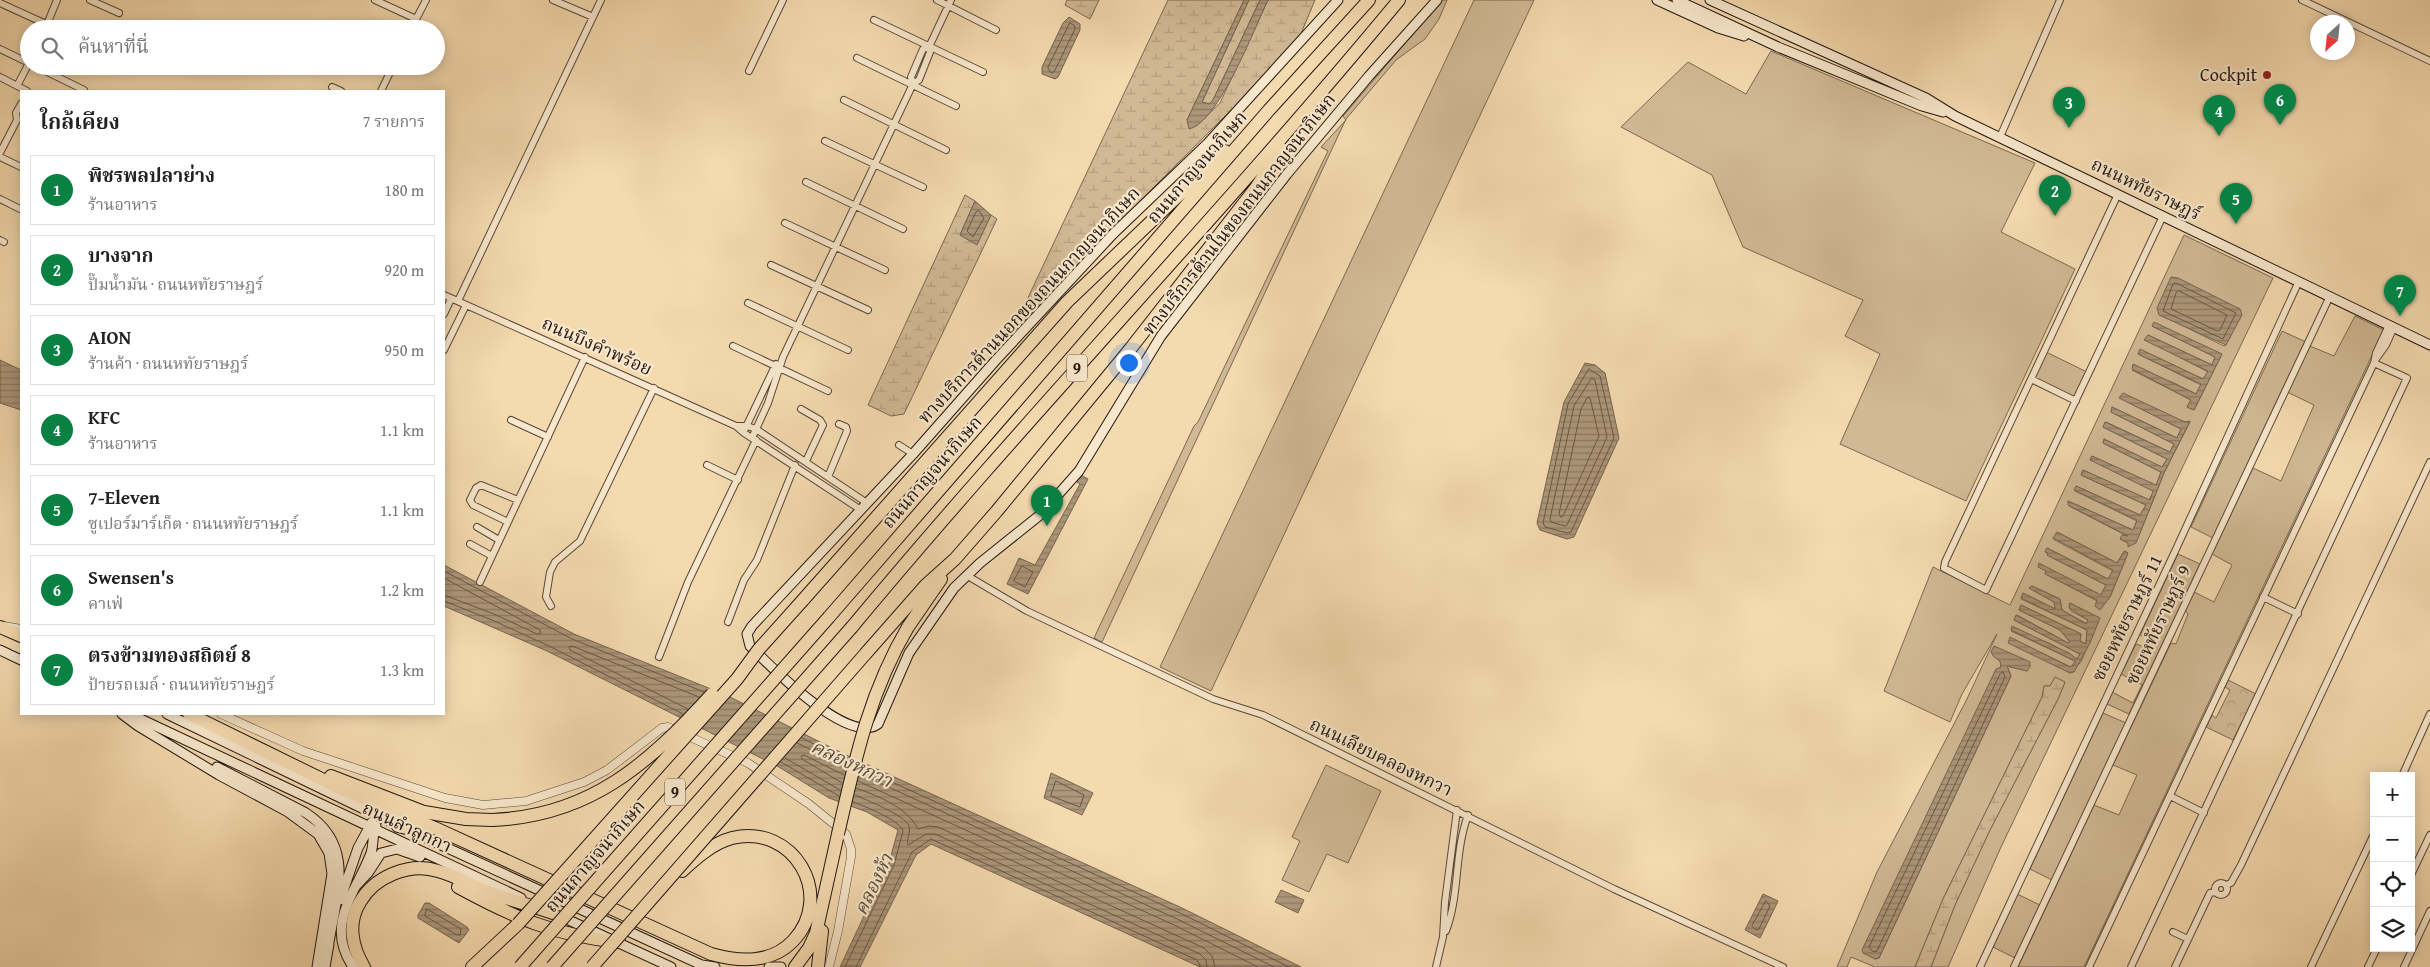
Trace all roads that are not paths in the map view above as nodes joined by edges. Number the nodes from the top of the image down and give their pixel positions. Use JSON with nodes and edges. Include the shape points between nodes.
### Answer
{"nodes":[{"id":1,"x":57,"y":0,"type":"edge"},
{"id":2,"x":90,"y":0,"type":"edge"},
{"id":3,"x":375,"y":0,"type":"edge"},
{"id":4,"x":426,"y":0,"type":"edge"},
{"id":5,"x":553,"y":0,"type":"edge"},
{"id":6,"x":601,"y":0,"type":"edge"},
{"id":7,"x":783,"y":0,"type":"edge"},
{"id":8,"x":937,"y":0,"type":"edge"},
{"id":9,"x":1338,"y":0,"type":"edge"},
{"id":10,"x":1369,"y":0,"type":"edge"},
{"id":11,"x":1399,"y":0,"type":"edge"},
{"id":12,"x":1437,"y":0,"type":"edge"},
{"id":13,"x":1657,"y":0,"type":"edge"},
{"id":14,"x":1677,"y":0,"type":"edge"},
{"id":15,"x":1710,"y":0,"type":"edge"},
{"id":16,"x":1726,"y":0,"type":"edge"},
{"id":17,"x":2060,"y":0,"type":"edge"},
{"id":18,"x":2302,"y":0,"type":"edge"},
{"id":19,"x":0,"y":3,"type":"edge"},
{"id":20,"x":950,"y":3,"type":"edge"},
{"id":21,"x":119,"y":13,"type":"dead end"},
{"id":22,"x":593,"y":17,"type":"junction"},
{"id":23,"x":416,"y":19,"type":"joint"},
{"id":24,"x":34,"y":20,"type":"edge"},
{"id":25,"x":49,"y":20,"type":"edge"},
{"id":26,"x":874,"y":20,"type":"dead end"},
{"id":27,"x":996,"y":30,"type":"dead end"},
{"id":28,"x":1785,"y":34,"type":"junction"},
{"id":29,"x":929,"y":46,"type":"junction"},
{"id":30,"x":1778,"y":47,"type":"junction"},
{"id":31,"x":0,"y":50,"type":"edge"},
{"id":32,"x":857,"y":58,"type":"dead end"},
{"id":33,"x":20,"y":59,"type":"edge"},
{"id":34,"x":2430,"y":61,"type":"edge"},
{"id":35,"x":749,"y":71,"type":"dead end"},
{"id":36,"x":984,"y":72,"type":"dead end"},
{"id":37,"x":23,"y":75,"type":"edge"},
{"id":38,"x":53,"y":75,"type":"edge"},
{"id":39,"x":388,"y":75,"type":"edge"},
{"id":40,"x":0,"y":76,"type":"edge"},
{"id":41,"x":912,"y":85,"type":"junction"},
{"id":42,"x":17,"y":86,"type":"junction"},
{"id":43,"x":332,"y":87,"type":"dead end"},
{"id":44,"x":25,"y":90,"type":"edge"},
{"id":45,"x":84,"y":90,"type":"dead end"},
{"id":46,"x":339,"y":90,"type":"edge"},
{"id":47,"x":381,"y":90,"type":"edge"},
{"id":48,"x":844,"y":100,"type":"dead end"},
{"id":49,"x":20,"y":106,"type":"edge"},
{"id":50,"x":956,"y":106,"type":"dead end"},
{"id":51,"x":1269,"y":110,"type":"junction"},
{"id":52,"x":1307,"y":111,"type":"junction"},
{"id":53,"x":1955,"y":116,"type":"junction"},
{"id":54,"x":19,"y":122,"type":"edge"},
{"id":55,"x":894,"y":124,"type":"junction"},
{"id":56,"x":2000,"y":137,"type":"junction"},
{"id":57,"x":825,"y":141,"type":"dead end"},
{"id":58,"x":946,"y":150,"type":"dead end"},
{"id":59,"x":0,"y":153,"type":"edge"},
{"id":60,"x":0,"y":157,"type":"edge"},
{"id":61,"x":874,"y":164,"type":"junction"},
{"id":62,"x":20,"y":166,"type":"edge"},
{"id":63,"x":806,"y":182,"type":"dead end"},
{"id":64,"x":923,"y":187,"type":"dead end"},
{"id":65,"x":2118,"y":194,"type":"junction"},
{"id":66,"x":0,"y":199,"type":"edge"},
{"id":67,"x":855,"y":206,"type":"junction"},
{"id":68,"x":20,"y":209,"type":"edge"},
{"id":69,"x":2163,"y":216,"type":"junction"},
{"id":70,"x":785,"y":222,"type":"dead end"},
{"id":71,"x":904,"y":229,"type":"dead end"},
{"id":72,"x":836,"y":246,"type":"junction"},
{"id":73,"x":771,"y":265,"type":"dead end"},
{"id":74,"x":885,"y":270,"type":"dead end"},
{"id":75,"x":2299,"y":281,"type":"junction"},
{"id":76,"x":817,"y":286,"type":"junction"},
{"id":77,"x":445,"y":296,"type":"edge"},
{"id":78,"x":2330,"y":296,"type":"junction"},
{"id":79,"x":454,"y":300,"type":"junction"},
{"id":80,"x":748,"y":303,"type":"dead end"},
{"id":81,"x":466,"y":305,"type":"junction"},
{"id":82,"x":868,"y":310,"type":"dead end"},
{"id":83,"x":445,"y":313,"type":"edge"},
{"id":84,"x":2392,"y":326,"type":"junction"},
{"id":85,"x":798,"y":327,"type":"junction"},
{"id":86,"x":2430,"y":345,"type":"edge"},
{"id":87,"x":733,"y":346,"type":"dead end"},
{"id":88,"x":445,"y":348,"type":"edge"},
{"id":89,"x":848,"y":350,"type":"dead end"},
{"id":90,"x":585,"y":357,"type":"junction"},
{"id":91,"x":2375,"y":360,"type":"junction"},
{"id":92,"x":777,"y":367,"type":"junction"},
{"id":93,"x":2031,"y":379,"type":"junction"},
{"id":94,"x":654,"y":388,"type":"junction"},
{"id":95,"x":828,"y":391,"type":"dead end"},
{"id":96,"x":759,"y":400,"type":"junction"},
{"id":97,"x":2076,"y":401,"type":"junction"},
{"id":98,"x":768,"y":403,"type":"junction"},
{"id":99,"x":802,"y":409,"type":"dead end"},
{"id":100,"x":511,"y":420,"type":"dead end"},
{"id":101,"x":839,"y":424,"type":"dead end"},
{"id":102,"x":736,"y":426,"type":"junction"},
{"id":103,"x":747,"y":426,"type":"junction"},
{"id":104,"x":756,"y":429,"type":"junction"},
{"id":105,"x":744,"y":433,"type":"junction"},
{"id":106,"x":548,"y":437,"type":"junction"},
{"id":107,"x":754,"y":439,"type":"junction"},
{"id":108,"x":899,"y":445,"type":"dead end"},
{"id":109,"x":913,"y":454,"type":"junction"},
{"id":110,"x":806,"y":461,"type":"junction"},
{"id":111,"x":2430,"y":462,"type":"edge"},
{"id":112,"x":795,"y":464,"type":"junction"},
{"id":113,"x":707,"y":465,"type":"dead end"},
{"id":114,"x":828,"y":476,"type":"junction"},
{"id":115,"x":738,"y":480,"type":"junction"},
{"id":116,"x":518,"y":500,"type":"junction"},
{"id":117,"x":864,"y":506,"type":"junction"},
{"id":118,"x":508,"y":522,"type":"junction"},
{"id":119,"x":477,"y":527,"type":"dead end"},
{"id":120,"x":499,"y":540,"type":"junction"},
{"id":121,"x":470,"y":544,"type":"dead end"},
{"id":122,"x":492,"y":556,"type":"junction"},
{"id":123,"x":955,"y":559,"type":"junction"},
{"id":124,"x":966,"y":575,"type":"junction"},
{"id":125,"x":480,"y":582,"type":"dead end"},
{"id":126,"x":2263,"y":597,"type":"junction"},
{"id":127,"x":551,"y":606,"type":"dead end"},
{"id":128,"x":2298,"y":614,"type":"junction"},
{"id":129,"x":728,"y":622,"type":"dead end"},
{"id":130,"x":0,"y":626,"type":"edge"},
{"id":131,"x":20,"y":629,"type":"edge"},
{"id":132,"x":0,"y":632,"type":"edge"},
{"id":133,"x":746,"y":634,"type":"joint"},
{"id":134,"x":20,"y":636,"type":"edge"},
{"id":135,"x":20,"y":642,"type":"edge"},
{"id":136,"x":759,"y":649,"type":"junction"},
{"id":137,"x":0,"y":650,"type":"edge"},
{"id":138,"x":660,"y":657,"type":"dead end"},
{"id":139,"x":20,"y":660,"type":"edge"},
{"id":140,"x":2430,"y":714,"type":"edge"},
{"id":141,"x":123,"y":715,"type":"edge"},
{"id":142,"x":132,"y":715,"type":"edge"},
{"id":143,"x":169,"y":715,"type":"edge"},
{"id":144,"x":223,"y":715,"type":"edge"},
{"id":145,"x":205,"y":718,"type":"edge"},
{"id":146,"x":138,"y":726,"type":"junction"},
{"id":147,"x":295,"y":765,"type":"junction"},
{"id":148,"x":2404,"y":772,"type":"edge"},
{"id":149,"x":312,"y":784,"type":"junction"},
{"id":150,"x":2170,"y":796,"type":"junction"},
{"id":151,"x":306,"y":798,"type":"junction"},
{"id":152,"x":1457,"y":810,"type":"junction"},
{"id":153,"x":2204,"y":813,"type":"junction"},
{"id":154,"x":378,"y":816,"type":"junction"},
{"id":155,"x":1468,"y":816,"type":"junction"},
{"id":156,"x":398,"y":826,"type":"junction"},
{"id":157,"x":372,"y":829,"type":"junction"},
{"id":158,"x":2430,"y":835,"type":"edge"},
{"id":159,"x":2370,"y":842,"type":"edge"},
{"id":160,"x":353,"y":861,"type":"junction"},
{"id":161,"x":365,"y":866,"type":"junction"},
{"id":162,"x":2415,"y":867,"type":"edge"},
{"id":163,"x":409,"y":871,"type":"junction"},
{"id":164,"x":495,"y":886,"type":"junction"},
{"id":165,"x":355,"y":887,"type":"junction"},
{"id":166,"x":826,"y":892,"type":"junction"},
{"id":167,"x":650,"y":903,"type":"junction"},
{"id":168,"x":2430,"y":911,"type":"edge"},
{"id":169,"x":553,"y":913,"type":"junction"},
{"id":170,"x":518,"y":924,"type":"junction"},
{"id":171,"x":654,"y":930,"type":"junction"},
{"id":172,"x":2172,"y":932,"type":"dead end"},
{"id":173,"x":1443,"y":937,"type":"junction"},
{"id":174,"x":2188,"y":939,"type":"junction"},
{"id":175,"x":619,"y":942,"type":"junction"},
{"id":176,"x":328,"y":949,"type":"junction"},
{"id":177,"x":2375,"y":952,"type":"edge"},
{"id":178,"x":818,"y":962,"type":"edge"},
{"id":179,"x":704,"y":966,"type":"edge"},
{"id":180,"x":317,"y":967,"type":"edge"},
{"id":181,"x":326,"y":967,"type":"edge"},
{"id":182,"x":353,"y":967,"type":"edge"},
{"id":183,"x":364,"y":967,"type":"edge"},
{"id":184,"x":472,"y":967,"type":"edge"},
{"id":185,"x":482,"y":967,"type":"edge"},
{"id":186,"x":520,"y":967,"type":"edge"},
{"id":187,"x":552,"y":967,"type":"edge"},
{"id":188,"x":592,"y":967,"type":"edge"},
{"id":189,"x":671,"y":967,"type":"edge"},
{"id":190,"x":714,"y":967,"type":"edge"},
{"id":191,"x":769,"y":967,"type":"edge"},
{"id":192,"x":781,"y":967,"type":"edge"},
{"id":193,"x":795,"y":967,"type":"edge"},
{"id":194,"x":829,"y":967,"type":"edge"},
{"id":195,"x":1436,"y":967,"type":"edge"},
{"id":196,"x":1783,"y":967,"type":"edge"},
{"id":197,"x":1980,"y":967,"type":"edge"},
{"id":198,"x":2014,"y":967,"type":"edge"},
{"id":199,"x":2090,"y":967,"type":"edge"},
{"id":200,"x":2131,"y":967,"type":"edge"},
{"id":201,"x":2175,"y":967,"type":"edge"},
{"id":202,"x":2311,"y":967,"type":"edge"},
{"id":203,"x":2368,"y":967,"type":"edge"},
{"id":204,"x":2404,"y":967,"type":"edge"}],
"edges":[{"from":1,"to":25,"type":"street"},
{"from":2,"to":21,"type":"street"},
{"from":3,"to":23,"type":"street"},
{"from":4,"to":23,"type":"street"},
{"from":5,"to":22,"type":"street"},
{"from":6,"to":22,"type":"street"},
{"from":7,"to":35,"type":"street"},
{"from":8,"to":20,"type":"street"},
{"from":9,"to":109,"type":"main road","name":"ทางบริการด้านนอกของถนนกาญจนาภิเษก","via":[[1208,143],[1113,234]]},
{"from":10,"to":51,"type":"highway","name":"ถนนกาญจนาภิเษก","number":"9"},
{"from":11,"to":52,"type":"highway","number":"9"},
{"from":12,"to":124,"type":"main road","name":"ทางบริการด้านในของถนนกาญจนาภิเษก","via":[[1287,174],[1161,336],[1079,471],[1040,515]]},
{"from":13,"to":30,"type":"main road","via":[[1718,28]]},
{"from":14,"to":30,"type":"main road","name":"ถนนหทัยราษฎร์"},
{"from":15,"to":28,"type":"main road","name":"ถนนหทัยราษฎร์"},
{"from":16,"to":28,"type":"main road"},
{"from":17,"to":56,"type":"street"},
{"from":18,"to":34,"type":"street"},
{"from":19,"to":24,"type":"street"},
{"from":20,"to":27,"type":"street"},
{"from":20,"to":29,"type":"street"},
{"from":22,"to":79,"type":"street"},
{"from":26,"to":29,"type":"street"},
{"from":28,"to":53,"type":"main road","name":"ถนนหทัยราษฎร์","via":[[1926,98]]},
{"from":29,"to":36,"type":"street"},
{"from":29,"to":41,"type":"street","via":[[923,49]]},
{"from":30,"to":53,"type":"main road","name":"ถนนหทัยราษฎร์","via":[[1922,106]]},
{"from":31,"to":33,"type":"street"},
{"from":32,"to":41,"type":"street"},
{"from":37,"to":42,"type":"street"},
{"from":38,"to":45,"type":"street"},
{"from":39,"to":47,"type":"street"},
{"from":40,"to":42,"type":"street"},
{"from":41,"to":50,"type":"street"},
{"from":41,"to":55,"type":"street"},
{"from":42,"to":44,"type":"street"},
{"from":43,"to":46,"type":"street"},
{"from":48,"to":55,"type":"street"},
{"from":49,"to":54,"type":"street","via":[[16,113]]},
{"from":51,"to":136,"type":"highway","bridge":true,"via":[[1068,302]]},
{"from":51,"to":186,"type":"highway","name":"ถนนกาญจนาภิเษก","number":"9","bridge":true},
{"from":52,"to":123,"type":"highway","via":[[1255,189],[1137,341]]},
{"from":52,"to":187,"type":"highway","number":"9","bridge":true,"via":[[942,519],[852,627]]},
{"from":53,"to":56,"type":"main road","name":"ถนนหทัยราษฎร์"},
{"from":54,"to":59,"type":"street"},
{"from":55,"to":58,"type":"street"},
{"from":55,"to":61,"type":"street"},
{"from":56,"to":65,"type":"main road","name":"ถนนหทัยราษฎร์"},
{"from":57,"to":61,"type":"street"},
{"from":60,"to":62,"type":"street"},
{"from":61,"to":64,"type":"street"},
{"from":61,"to":67,"type":"street"},
{"from":63,"to":67,"type":"street"},
{"from":65,"to":69,"type":"main road","name":"ถนนหทัยราษฎร์"},
{"from":65,"to":93,"type":"street"},
{"from":66,"to":68,"type":"street"},
{"from":67,"to":71,"type":"street"},
{"from":67,"to":72,"type":"street"},
{"from":69,"to":75,"type":"main road","name":"ถนนหทัยราษฎร์"},
{"from":69,"to":97,"type":"street"},
{"from":70,"to":72,"type":"street"},
{"from":72,"to":74,"type":"street"},
{"from":72,"to":76,"type":"street"},
{"from":73,"to":76,"type":"street"},
{"from":75,"to":78,"type":"main road","name":"ถนนหทัยราษฎร์"},
{"from":75,"to":197,"type":"street","name":"ซอยหทัยราษฎร์ 11"},
{"from":76,"to":82,"type":"street"},
{"from":76,"to":85,"type":"street"},
{"from":77,"to":79,"type":"street","name":"ถนนบึงคำพร้อย"},
{"from":78,"to":84,"type":"main road","name":"ถนนหทัยราษฎร์"},
{"from":78,"to":198,"type":"street","name":"ซอยหทัยราษฎร์ 9"},
{"from":79,"to":81,"type":"street","name":"ถนนบึงคำพร้อย"},
{"from":79,"to":83,"type":"street"},
{"from":80,"to":85,"type":"street"},
{"from":81,"to":88,"type":"street"},
{"from":81,"to":90,"type":"street","name":"ถนนบึงคำพร้อย"},
{"from":84,"to":86,"type":"main road","name":"ถนนหทัยราษฎร์"},
{"from":84,"to":91,"type":"street","via":[[2386,345]]},
{"from":85,"to":89,"type":"street"},
{"from":85,"to":92,"type":"street"},
{"from":87,"to":92,"type":"street"},
{"from":90,"to":94,"type":"street","name":"ถนนบึงคำพร้อย"},
{"from":90,"to":106,"type":"street"},
{"from":91,"to":126,"type":"street"},
{"from":91,"to":128,"type":"street","via":[[2407,378]]},
{"from":92,"to":95,"type":"street"},
{"from":92,"to":96,"type":"street"},
{"from":92,"to":98,"type":"street"},
{"from":93,"to":97,"type":"street"},
{"from":93,"to":97,"type":"street","via":[[1945,562],[1944,568],[1986,590]]},
{"from":94,"to":102,"type":"street","name":"ถนนบึงคำพร้อย"},
{"from":94,"to":127,"type":"street","via":[[580,541],[555,562],[550,572],[546,597]]},
{"from":96,"to":98,"type":"street"},
{"from":96,"to":103,"type":"street"},
{"from":98,"to":104,"type":"street"},
{"from":99,"to":110,"type":"street","via":[[823,425]]},
{"from":100,"to":106,"type":"street"},
{"from":101,"to":114,"type":"street","via":[[848,431]]},
{"from":102,"to":103,"type":"street","name":"ถนนบึงคำพร้อย"},
{"from":102,"to":105,"type":"street","name":"ถนนบึงคำพร้อย"},
{"from":103,"to":104,"type":"street","name":"ถนนบึงคำพร้อย"},
{"from":103,"to":105,"type":"street"},
{"from":104,"to":107,"type":"street"},
{"from":104,"to":110,"type":"street","name":"ถนนบึงคำพร้อย"},
{"from":105,"to":107,"type":"street","name":"ถนนบึงคำพร้อย"},
{"from":106,"to":116,"type":"street"},
{"from":107,"to":112,"type":"street","name":"ถนนบึงคำพร้อย"},
{"from":107,"to":115,"type":"street"},
{"from":108,"to":109,"type":"street"},
{"from":109,"to":117,"type":"main road","name":"ทางบริการด้านนอกของถนนกาญจนาภิเษก"},
{"from":110,"to":114,"type":"street","name":"ถนนบึงคำพร้อย"},
{"from":111,"to":174,"type":"street","via":[[2241,865],[2231,883],[2218,884],[2216,892],[2210,893]]},
{"from":112,"to":117,"type":"street","name":"ถนนบึงคำพร้อย"},
{"from":112,"to":129,"type":"street"},
{"from":113,"to":115,"type":"street"},
{"from":114,"to":117,"type":"street","name":"ถนนบึงคำพร้อย"},
{"from":115,"to":138,"type":"street","via":[[678,606]]},
{"from":116,"to":118,"type":"street"},
{"from":116,"to":118,"type":"street","via":[[481,485],[470,500],[473,505]]},
{"from":117,"to":133,"type":"main road","name":"ทางบริการด้านนอกของถนนกาญจนาภิเษก"},
{"from":118,"to":120,"type":"street"},
{"from":119,"to":120,"type":"street"},
{"from":120,"to":122,"type":"street"},
{"from":121,"to":122,"type":"street"},
{"from":122,"to":125,"type":"street"},
{"from":123,"to":166,"type":"highway","bridge":true,"via":[[908,628],[884,672],[868,714]]},
{"from":123,"to":167,"type":"highway","bridge":true,"via":[[926,585]]},
{"from":124,"to":133,"type":"main road","name":"ทางบริการด้านในของถนนกาญจนาภิเษก","via":[[909,653],[878,724],[866,730],[855,728],[832,715],[806,696],[750,646]]},
{"from":124,"to":152,"type":"street","name":"ถนนเลียบคลองหกวา","via":[[1027,611],[1214,699],[1263,715]]},
{"from":126,"to":128,"type":"street"},
{"from":126,"to":150,"type":"street"},
{"from":128,"to":153,"type":"street"},
{"from":130,"to":131,"type":"street"},
{"from":130,"to":134,"type":"highway"},
{"from":132,"to":135,"type":"main road"},
{"from":136,"to":147,"type":"highway","bridge":true,"via":[[658,750],[630,773],[591,796],[562,807],[520,817],[466,819],[424,812],[352,783]]},
{"from":136,"to":170,"type":"highway","bridge":true,"via":[[737,679]]},
{"from":137,"to":139,"type":"main road"},
{"from":140,"to":148,"type":"street"},
{"from":141,"to":146,"type":"main road"},
{"from":142,"to":151,"type":"main road","name":"ถนนลำลูกกา"},
{"from":143,"to":149,"type":"main road","name":"ถนนลำลูกกา"},
{"from":144,"to":194,"type":"street","via":[[303,751],[445,798],[483,805],[526,801],[584,782],[607,770],[662,728],[668,727],[748,763],[809,804],[846,834],[851,857]]},
{"from":145,"to":147,"type":"highway"},
{"from":146,"to":176,"type":"main road","via":[[306,813],[325,828],[334,841],[339,861]]},
{"from":146,"to":180,"type":"main road","via":[[288,812],[322,839],[329,853],[332,874]]},
{"from":147,"to":171,"type":"highway"},
{"from":149,"to":151,"type":"main road"},
{"from":149,"to":154,"type":"main road","name":"ถนนลำลูกกา"},
{"from":150,"to":153,"type":"street"},
{"from":150,"to":199,"type":"street"},
{"from":151,"to":157,"type":"main road","name":"ถนนลำลูกกา"},
{"from":152,"to":155,"type":"street","name":"ถนนเลียบคลองหกวา"},
{"from":152,"to":173,"type":"street"},
{"from":153,"to":200,"type":"street"},
{"from":154,"to":156,"type":"main road","name":"ถนนลำลูกกา"},
{"from":154,"to":157,"type":"main road"},
{"from":155,"to":173,"type":"street","via":[[1461,834],[1453,911]]},
{"from":155,"to":196,"type":"street","name":"ถนนเลียบคลองหกวา","via":[[1614,890]]},
{"from":156,"to":171,"type":"highway","via":[[420,829]]},
{"from":156,"to":179,"type":"main road","name":"ถนนลำลูกกา"},
{"from":157,"to":160,"type":"main road"},
{"from":157,"to":161,"type":"main road","via":[[372,847]]},
{"from":157,"to":164,"type":"main road","name":"ถนนลำลูกกา"},
{"from":158,"to":162,"type":"street"},
{"from":159,"to":202,"type":"street"},
{"from":160,"to":161,"type":"main road","via":[[363,851],[367,855]]},
{"from":160,"to":176,"type":"main road"},
{"from":161,"to":165,"type":"main road"},
{"from":163,"to":169,"type":"highway","via":[[416,867],[438,871],[490,893]]},
{"from":163,"to":175,"type":"highway","via":[[439,878],[534,924],[582,938]]},
{"from":163,"to":183,"type":"highway","via":[[394,873],[382,880],[361,900],[352,922],[355,951]]},
{"from":164,"to":165,"type":"main road","via":[[472,881],[418,856],[390,850],[378,856]]},
{"from":164,"to":169,"type":"main road","name":"ถนนลำลูกกา"},
{"from":165,"to":182,"type":"main road","via":[[343,914],[341,930],[344,949]]},
{"from":166,"to":178,"type":"highway"},
{"from":166,"to":193,"type":"highway","via":[[813,941]]},
{"from":167,"to":171,"type":"highway","bridge":true,"via":[[696,858],[716,845],[739,837],[773,841],[786,848],[805,872],[810,891],[810,912],[799,934],[783,950],[754,960],[711,954]]},
{"from":167,"to":188,"type":"highway","bridge":true},
{"from":168,"to":204,"type":"street"},
{"from":169,"to":175,"type":"main road","name":"ถนนลำลูกกา"},
{"from":170,"to":184,"type":"highway"},
{"from":170,"to":185,"type":"highway"},
{"from":172,"to":174,"type":"street"},
{"from":173,"to":195,"type":"street"},
{"from":174,"to":201,"type":"street"},
{"from":175,"to":189,"type":"main road","name":"ถนนลำลูกกา"},
{"from":176,"to":181,"type":"main road"},
{"from":177,"to":203,"type":"street"},
{"from":179,"to":190,"type":"main road","name":"ถนนลำลูกกา"},
{"from":191,"to":192,"type":"main road"}]}
